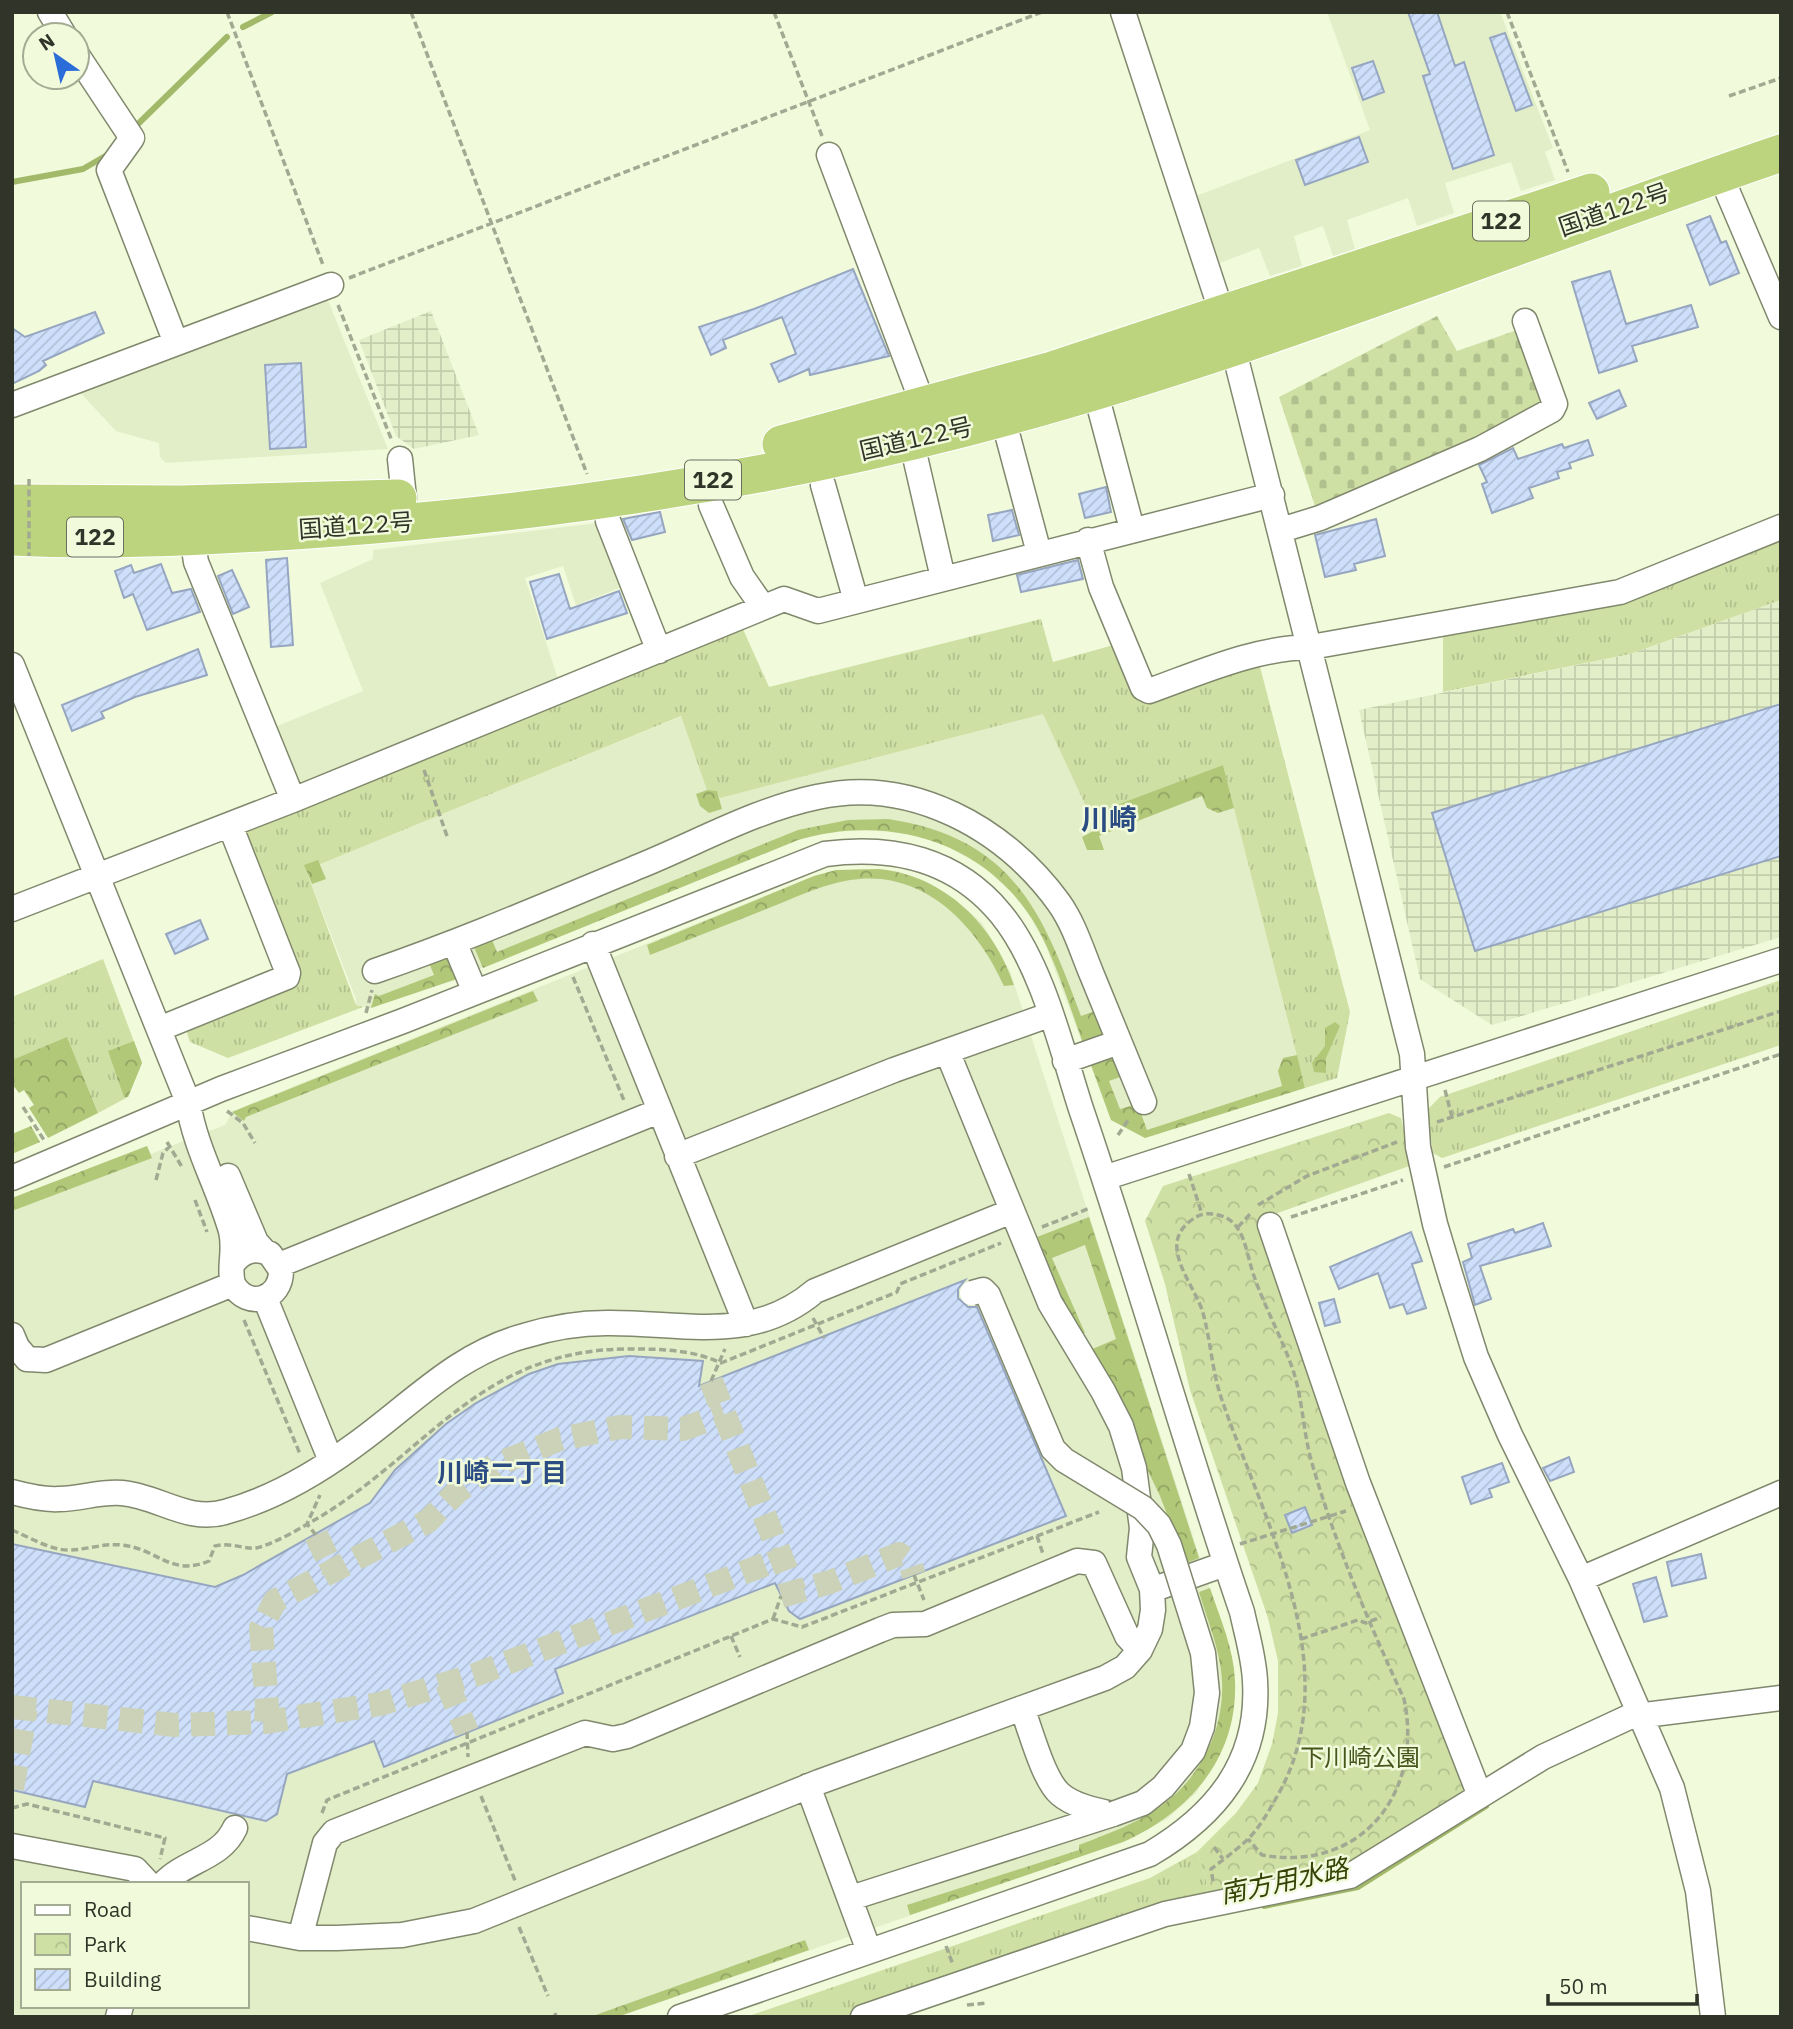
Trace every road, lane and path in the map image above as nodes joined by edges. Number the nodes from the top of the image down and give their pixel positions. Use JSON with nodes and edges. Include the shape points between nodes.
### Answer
{"nodes":[{"id":1,"x":227,"y":12,"type":"edge"},
{"id":2,"x":411,"y":12,"type":"edge"},
{"id":3,"x":774,"y":12,"type":"edge"},
{"id":4,"x":1042,"y":12,"type":"edge"},
{"id":5,"x":1123,"y":12,"type":"edge"},
{"id":6,"x":1507,"y":12,"type":"edge"},
{"id":7,"x":91,"y":76,"type":"edge"},
{"id":8,"x":1781,"y":78,"type":"edge"},
{"id":9,"x":1728,"y":96,"type":"dead end"},
{"id":10,"x":808,"y":102,"type":"junction"},
{"id":11,"x":1781,"y":128,"type":"edge"},
{"id":12,"x":1781,"y":153,"type":"edge"},
{"id":13,"x":829,"y":155,"type":"joint"},
{"id":14,"x":1720,"y":174,"type":"junction"},
{"id":15,"x":1577,"y":197,"type":"junction"},
{"id":16,"x":493,"y":224,"type":"junction"},
{"id":17,"x":331,"y":285,"type":"junction"},
{"id":18,"x":1781,"y":317,"type":"edge"},
{"id":19,"x":1525,"y":321,"type":"dead end"},
{"id":20,"x":1228,"y":331,"type":"junction"},
{"id":21,"x":176,"y":344,"type":"junction"},
{"id":22,"x":12,"y":405,"type":"edge"},
{"id":23,"x":924,"y":407,"type":"junction"},
{"id":24,"x":1100,"y":409,"type":"dead end"},
{"id":25,"x":1008,"y":437,"type":"dead end"},
{"id":26,"x":400,"y":459,"type":"joint"},
{"id":27,"x":916,"y":461,"type":"dead end"},
{"id":28,"x":823,"y":485,"type":"dead end"},
{"id":29,"x":597,"y":488,"type":"junction"},
{"id":30,"x":21,"y":491,"type":"edge"},
{"id":31,"x":1272,"y":495,"type":"junction"},
{"id":32,"x":404,"y":498,"type":"junction"},
{"id":33,"x":711,"y":505,"type":"dead end"},
{"id":34,"x":1781,"y":527,"type":"edge"},
{"id":35,"x":1132,"y":529,"type":"junction"},
{"id":36,"x":1281,"y":530,"type":"junction"},
{"id":37,"x":192,"y":536,"type":"junction"},
{"id":38,"x":1088,"y":540,"type":"junction"},
{"id":39,"x":21,"y":547,"type":"edge"},
{"id":40,"x":1039,"y":553,"type":"junction"},
{"id":41,"x":943,"y":578,"type":"junction"},
{"id":42,"x":856,"y":601,"type":"junction"},
{"id":43,"x":763,"y":607,"type":"junction"},
{"id":44,"x":1311,"y":647,"type":"junction"},
{"id":45,"x":659,"y":651,"type":"junction"},
{"id":46,"x":12,"y":665,"type":"edge"},
{"id":47,"x":420,"y":747,"type":"junction"},
{"id":48,"x":293,"y":800,"type":"junction"},
{"id":49,"x":230,"y":825,"type":"junction"},
{"id":50,"x":448,"y":838,"type":"dead end"},
{"id":51,"x":97,"y":877,"type":"junction"},
{"id":52,"x":12,"y":909,"type":"edge"},
{"id":53,"x":454,"y":942,"type":"junction"},
{"id":54,"x":593,"y":944,"type":"junction"},
{"id":55,"x":1781,"y":960,"type":"edge"},
{"id":56,"x":375,"y":971,"type":"dead end"},
{"id":57,"x":570,"y":971,"type":"dead end"},
{"id":58,"x":475,"y":992,"type":"junction"},
{"id":59,"x":1781,"y":1011,"type":"edge"},
{"id":60,"x":1049,"y":1015,"type":"junction"},
{"id":61,"x":159,"y":1029,"type":"junction"},
{"id":62,"x":1119,"y":1042,"type":"junction"},
{"id":63,"x":947,"y":1051,"type":"junction"},
{"id":64,"x":1781,"y":1054,"type":"edge"},
{"id":65,"x":1065,"y":1060,"type":"junction"},
{"id":66,"x":1416,"y":1076,"type":"junction"},
{"id":67,"x":1445,"y":1088,"type":"dead end"},
{"id":68,"x":188,"y":1102,"type":"junction"},
{"id":69,"x":1144,"y":1102,"type":"dead end"},
{"id":70,"x":23,"y":1107,"type":"dead end"},
{"id":71,"x":226,"y":1111,"type":"dead end"},
{"id":72,"x":659,"y":1111,"type":"junction"},
{"id":73,"x":628,"y":1112,"type":"dead end"},
{"id":74,"x":1452,"y":1117,"type":"junction"},
{"id":75,"x":1429,"y":1125,"type":"dead end"},
{"id":76,"x":1406,"y":1139,"type":"dead end"},
{"id":77,"x":255,"y":1143,"type":"dead end"},
{"id":78,"x":47,"y":1144,"type":"dead end"},
{"id":79,"x":677,"y":1156,"type":"junction"},
{"id":80,"x":1188,"y":1172,"type":"dead end"},
{"id":81,"x":1424,"y":1173,"type":"junction"},
{"id":82,"x":186,"y":1175,"type":"dead end"},
{"id":83,"x":12,"y":1178,"type":"edge"},
{"id":84,"x":1104,"y":1178,"type":"junction"},
{"id":85,"x":156,"y":1180,"type":"dead end"},
{"id":86,"x":194,"y":1192,"type":"dead end"},
{"id":87,"x":1092,"y":1207,"type":"dead end"},
{"id":88,"x":1012,"y":1210,"type":"junction"},
{"id":89,"x":1202,"y":1214,"type":"junction"},
{"id":90,"x":1270,"y":1224,"type":"joint"},
{"id":91,"x":1238,"y":1227,"type":"junction"},
{"id":92,"x":1034,"y":1231,"type":"dead end"},
{"id":93,"x":210,"y":1237,"type":"dead end"},
{"id":94,"x":1010,"y":1240,"type":"dead end"},
{"id":95,"x":272,"y":1258,"type":"junction"},
{"id":96,"x":234,"y":1273,"type":"junction"},
{"id":97,"x":972,"y":1293,"type":"dead end"},
{"id":98,"x":264,"y":1298,"type":"junction"},
{"id":99,"x":240,"y":1315,"type":"dead end"},
{"id":100,"x":812,"y":1316,"type":"dead end"},
{"id":101,"x":746,"y":1324,"type":"junction"},
{"id":102,"x":818,"y":1324,"type":"junction"},
{"id":103,"x":12,"y":1335,"type":"edge"},
{"id":104,"x":824,"y":1338,"type":"dead end"},
{"id":105,"x":725,"y":1347,"type":"dead end"},
{"id":106,"x":721,"y":1363,"type":"junction"},
{"id":107,"x":711,"y":1381,"type":"dead end"},
{"id":108,"x":303,"y":1459,"type":"dead end"},
{"id":109,"x":331,"y":1461,"type":"junction"},
{"id":110,"x":12,"y":1492,"type":"edge"},
{"id":111,"x":1781,"y":1493,"type":"edge"},
{"id":112,"x":320,"y":1495,"type":"dead end"},
{"id":113,"x":1099,"y":1512,"type":"dead end"},
{"id":114,"x":1328,"y":1514,"type":"junction"},
{"id":115,"x":1349,"y":1514,"type":"dead end"},
{"id":116,"x":307,"y":1524,"type":"junction"},
{"id":117,"x":12,"y":1530,"type":"edge"},
{"id":118,"x":1270,"y":1534,"type":"junction"},
{"id":119,"x":316,"y":1535,"type":"tunnel mouth"},
{"id":120,"x":1230,"y":1555,"type":"junction"},
{"id":121,"x":914,"y":1575,"type":"tunnel mouth"},
{"id":122,"x":1581,"y":1579,"type":"junction"},
{"id":123,"x":918,"y":1583,"type":"junction"},
{"id":124,"x":1152,"y":1590,"type":"junction"},
{"id":125,"x":781,"y":1596,"type":"dead end"},
{"id":126,"x":926,"y":1605,"type":"dead end"},
{"id":127,"x":1381,"y":1617,"type":"dead end"},
{"id":128,"x":773,"y":1619,"type":"junction"},
{"id":129,"x":1370,"y":1621,"type":"junction"},
{"id":130,"x":731,"y":1636,"type":"junction"},
{"id":131,"x":1301,"y":1639,"type":"junction"},
{"id":132,"x":1140,"y":1650,"type":"junction"},
{"id":133,"x":740,"y":1657,"type":"dead end"},
{"id":134,"x":1781,"y":1698,"type":"edge"},
{"id":135,"x":1021,"y":1708,"type":"junction"},
{"id":136,"x":1642,"y":1715,"type":"junction"},
{"id":137,"x":467,"y":1732,"type":"tunnel mouth"},
{"id":138,"x":468,"y":1742,"type":"junction"},
{"id":139,"x":468,"y":1763,"type":"dead end"},
{"id":140,"x":808,"y":1786,"type":"junction"},
{"id":141,"x":478,"y":1788,"type":"dead end"},
{"id":142,"x":1480,"y":1796,"type":"junction"},
{"id":143,"x":12,"y":1808,"type":"edge"},
{"id":144,"x":1113,"y":1814,"type":"junction"},
{"id":145,"x":319,"y":1824,"type":"dead end"},
{"id":146,"x":235,"y":1829,"type":"dead end"},
{"id":147,"x":1248,"y":1839,"type":"junction"},
{"id":148,"x":12,"y":1846,"type":"edge"},
{"id":149,"x":1214,"y":1847,"type":"dead end"},
{"id":150,"x":1224,"y":1859,"type":"junction"},
{"id":151,"x":158,"y":1878,"type":"edge"},
{"id":152,"x":518,"y":1888,"type":"dead end"},
{"id":153,"x":851,"y":1898,"type":"junction"},
{"id":154,"x":1216,"y":1903,"type":"junction"},
{"id":155,"x":516,"y":1920,"type":"dead end"},
{"id":156,"x":248,"y":1928,"type":"edge"},
{"id":157,"x":300,"y":1938,"type":"junction"},
{"id":158,"x":869,"y":1951,"type":"junction"},
{"id":159,"x":548,"y":1996,"type":"dead end"},
{"id":160,"x":680,"y":2017,"type":"edge"},
{"id":161,"x":863,"y":2017,"type":"edge"},
{"id":162,"x":1713,"y":2017,"type":"edge"}],
"edges":[{"from":1,"to":17,"type":"path"},
{"from":2,"to":16,"type":"path"},
{"from":3,"to":10,"type":"path"},
{"from":4,"to":10,"type":"path"},
{"from":5,"to":20,"type":"street"},
{"from":6,"to":15,"type":"path"},
{"from":7,"to":21,"type":"street","via":[[132,138],[109,170]]},
{"from":8,"to":9,"type":"path"},
{"from":10,"to":13,"type":"path"},
{"from":10,"to":16,"type":"path"},
{"from":11,"to":15,"type":"highway","name":"国道122号","number":"122"},
{"from":12,"to":14,"type":"highway","name":"国道122号","number":"122"},
{"from":13,"to":23,"type":"street"},
{"from":14,"to":18,"type":"street"},
{"from":14,"to":20,"type":"highway","name":"国道122号","number":"122"},
{"from":15,"to":20,"type":"highway","name":"国道122号","number":"122"},
{"from":16,"to":17,"type":"path"},
{"from":16,"to":29,"type":"path"},
{"from":17,"to":21,"type":"street"},
{"from":17,"to":26,"type":"path"},
{"from":19,"to":36,"type":"street","via":[[1555,404],[1552,410],[1480,449],[1320,518]]},
{"from":20,"to":23,"type":"highway","name":"国道122号","number":"122"},
{"from":20,"to":29,"type":"highway","name":"国道122号","number":"122","via":[[1059,402],[894,446]]},
{"from":20,"to":31,"type":"street"},
{"from":21,"to":22,"type":"street"},
{"from":23,"to":29,"type":"highway","name":"国道122号","number":"122"},
{"from":24,"to":35,"type":"street"},
{"from":25,"to":40,"type":"street"},
{"from":26,"to":32,"type":"street"},
{"from":27,"to":41,"type":"street"},
{"from":28,"to":42,"type":"street"},
{"from":29,"to":32,"type":"highway","name":"国道122号","number":"122"},
{"from":29,"to":37,"type":"highway","name":"国道122号","number":"122","via":[[428,521]]},
{"from":29,"to":45,"type":"street"},
{"from":30,"to":32,"type":"highway","name":"国道122号","number":"122","via":[[180,504]]},
{"from":30,"to":39,"type":"path","bridge":true},
{"from":31,"to":35,"type":"street"},
{"from":31,"to":36,"type":"street"},
{"from":33,"to":43,"type":"street","via":[[742,577]]},
{"from":34,"to":44,"type":"street","via":[[1619,592]]},
{"from":35,"to":38,"type":"street"},
{"from":36,"to":44,"type":"street"},
{"from":37,"to":39,"type":"highway","name":"国道122号","number":"122"},
{"from":37,"to":48,"type":"street","via":[[196,562]]},
{"from":38,"to":40,"type":"street"},
{"from":38,"to":44,"type":"street","via":[[1101,587],[1143,688],[1149,691],[1252,654]]},
{"from":40,"to":41,"type":"street"},
{"from":41,"to":42,"type":"street"},
{"from":42,"to":43,"type":"street","via":[[818,611],[784,598]]},
{"from":43,"to":45,"type":"street"},
{"from":44,"to":66,"type":"street"},
{"from":45,"to":47,"type":"street"},
{"from":46,"to":51,"type":"street"},
{"from":47,"to":48,"type":"street"},
{"from":47,"to":50,"type":"path"},
{"from":48,"to":49,"type":"street"},
{"from":49,"to":51,"type":"street"},
{"from":49,"to":61,"type":"street","via":[[287,977]]},
{"from":51,"to":52,"type":"street"},
{"from":51,"to":61,"type":"street"},
{"from":53,"to":56,"type":"street"},
{"from":53,"to":58,"type":"street"},
{"from":53,"to":62,"type":"street","via":[[760,814],[846,792],[888,795],[933,806],[984,829],[1033,870],[1061,905]]},
{"from":54,"to":58,"type":"street"},
{"from":54,"to":60,"type":"street","via":[[798,862],[852,850],[893,851],[954,874],[999,912],[1023,950]]},
{"from":54,"to":72,"type":"street"},
{"from":55,"to":66,"type":"street"},
{"from":57,"to":73,"type":"path"},
{"from":58,"to":68,"type":"street"},
{"from":59,"to":74,"type":"path"},
{"from":60,"to":63,"type":"street"},
{"from":60,"to":65,"type":"street"},
{"from":61,"to":68,"type":"street"},
{"from":62,"to":65,"type":"street"},
{"from":62,"to":69,"type":"street"},
{"from":63,"to":79,"type":"street"},
{"from":63,"to":88,"type":"street"},
{"from":64,"to":81,"type":"path"},
{"from":65,"to":84,"type":"street"},
{"from":66,"to":81,"type":"street","via":[[1413,1103]]},
{"from":66,"to":84,"type":"street"},
{"from":67,"to":74,"type":"path"},
{"from":68,"to":83,"type":"street"},
{"from":68,"to":95,"type":"street","via":[[209,1131],[256,1242]]},
{"from":68,"to":96,"type":"street","via":[[193,1132],[231,1233]]},
{"from":70,"to":78,"type":"path"},
{"from":71,"to":77,"type":"path","via":[[243,1123]]},
{"from":72,"to":79,"type":"street"},
{"from":72,"to":95,"type":"street"},
{"from":74,"to":75,"type":"path"},
{"from":76,"to":91,"type":"path","via":[[1285,1186]]},
{"from":79,"to":101,"type":"street"},
{"from":80,"to":89,"type":"path"},
{"from":81,"to":90,"type":"path"},
{"from":81,"to":122,"type":"street","via":[[1476,1357]]},
{"from":82,"to":85,"type":"path","via":[[168,1144]]},
{"from":84,"to":120,"type":"street"},
{"from":86,"to":93,"type":"path"},
{"from":87,"to":92,"type":"path"},
{"from":88,"to":101,"type":"street","via":[[815,1291],[789,1311]]},
{"from":88,"to":124,"type":"street","via":[[1056,1317],[1089,1365],[1121,1426],[1134,1468],[1142,1528],[1139,1557]]},
{"from":89,"to":91,"type":"path","via":[[1224,1216]]},
{"from":89,"to":118,"type":"path","via":[[1181,1228],[1176,1243],[1179,1260],[1203,1312],[1221,1399]]},
{"from":90,"to":142,"type":"street","via":[[1358,1483]]},
{"from":91,"to":114,"type":"path","via":[[1262,1299],[1294,1371],[1311,1459]]},
{"from":94,"to":102,"type":"path","via":[[900,1284],[897,1292]]},
{"from":95,"to":96,"type":"street","via":[[247,1251]]},
{"from":95,"to":98,"type":"street","via":[[279,1285]]},
{"from":96,"to":98,"type":"street","via":[[246,1297]]},
{"from":96,"to":103,"type":"street","via":[[46,1360],[27,1359]]},
{"from":97,"to":144,"type":"street","bridge":true,"via":[[983,1290],[988,1295],[1057,1454],[1143,1508],[1159,1525],[1203,1653],[1207,1693],[1193,1751],[1143,1803]]},
{"from":98,"to":109,"type":"street"},
{"from":99,"to":108,"type":"path"},
{"from":100,"to":102,"type":"path"},
{"from":101,"to":109,"type":"street","via":[[704,1329],[606,1322],[562,1327],[499,1343],[425,1387]]},
{"from":102,"to":104,"type":"path"},
{"from":102,"to":106,"type":"path"},
{"from":105,"to":106,"type":"path"},
{"from":106,"to":107,"type":"path"},
{"from":106,"to":116,"type":"path","via":[[703,1354],[660,1349],[578,1351],[538,1363],[498,1381],[444,1418],[357,1493]]},
{"from":109,"to":110,"type":"street","via":[[247,1504],[202,1516],[124,1493],[60,1499]]},
{"from":111,"to":122,"type":"street"},
{"from":112,"to":116,"type":"path"},
{"from":113,"to":123,"type":"path"},
{"from":114,"to":115,"type":"path","via":[[1346,1510]]},
{"from":114,"to":118,"type":"path"},
{"from":114,"to":129,"type":"path"},
{"from":116,"to":117,"type":"path","via":[[255,1548],[230,1543],[215,1546],[209,1561],[188,1569],[125,1545],[70,1550]]},
{"from":116,"to":119,"type":"path"},
{"from":118,"to":120,"type":"path"},
{"from":118,"to":131,"type":"path"},
{"from":120,"to":124,"type":"street"},
{"from":120,"to":158,"type":"street","via":[[1252,1656],[1255,1704],[1235,1773],[1207,1814],[1150,1854]]},
{"from":121,"to":123,"type":"path"},
{"from":122,"to":136,"type":"street"},
{"from":123,"to":126,"type":"path"},
{"from":123,"to":128,"type":"path","via":[[802,1627]]},
{"from":124,"to":132,"type":"street","via":[[1150,1629]]},
{"from":125,"to":128,"type":"path"},
{"from":127,"to":129,"type":"path"},
{"from":128,"to":130,"type":"path"},
{"from":129,"to":131,"type":"path","via":[[1358,1620]]},
{"from":129,"to":147,"type":"path","via":[[1404,1699],[1410,1731],[1403,1777],[1394,1796],[1357,1837],[1320,1856],[1262,1854]]},
{"from":130,"to":133,"type":"path"},
{"from":130,"to":138,"type":"path"},
{"from":131,"to":147,"type":"path","via":[[1306,1711],[1295,1757],[1280,1792]]},
{"from":132,"to":135,"type":"street","via":[[1108,1677]]},
{"from":132,"to":157,"type":"street","via":[[1122,1627],[1094,1563],[1077,1561],[925,1624],[880,1630],[627,1736],[613,1739],[585,1733],[334,1832],[325,1843]]},
{"from":134,"to":136,"type":"street"},
{"from":135,"to":140,"type":"street"},
{"from":135,"to":144,"type":"street","via":[[1060,1794]]},
{"from":136,"to":142,"type":"street","via":[[1543,1757]]},
{"from":136,"to":162,"type":"street","via":[[1672,1788],[1690,1853]]},
{"from":137,"to":138,"type":"path"},
{"from":138,"to":139,"type":"path"},
{"from":138,"to":145,"type":"path","via":[[327,1800]]},
{"from":140,"to":153,"type":"street"},
{"from":140,"to":157,"type":"street","via":[[474,1921],[402,1935]]},
{"from":141,"to":152,"type":"path"},
{"from":142,"to":154,"type":"street","via":[[1350,1876]]},
{"from":143,"to":151,"type":"path","via":[[27,1804],[165,1838]]},
{"from":144,"to":153,"type":"street"},
{"from":146,"to":151,"type":"street","via":[[217,1852]]},
{"from":147,"to":150,"type":"path"},
{"from":148,"to":151,"type":"street","via":[[135,1868]]},
{"from":149,"to":150,"type":"path"},
{"from":150,"to":154,"type":"path","via":[[1211,1869]]},
{"from":153,"to":158,"type":"street"},
{"from":154,"to":161,"type":"street","via":[[1165,1914]]},
{"from":155,"to":159,"type":"path"},
{"from":156,"to":157,"type":"street"},
{"from":158,"to":160,"type":"street"}]}
